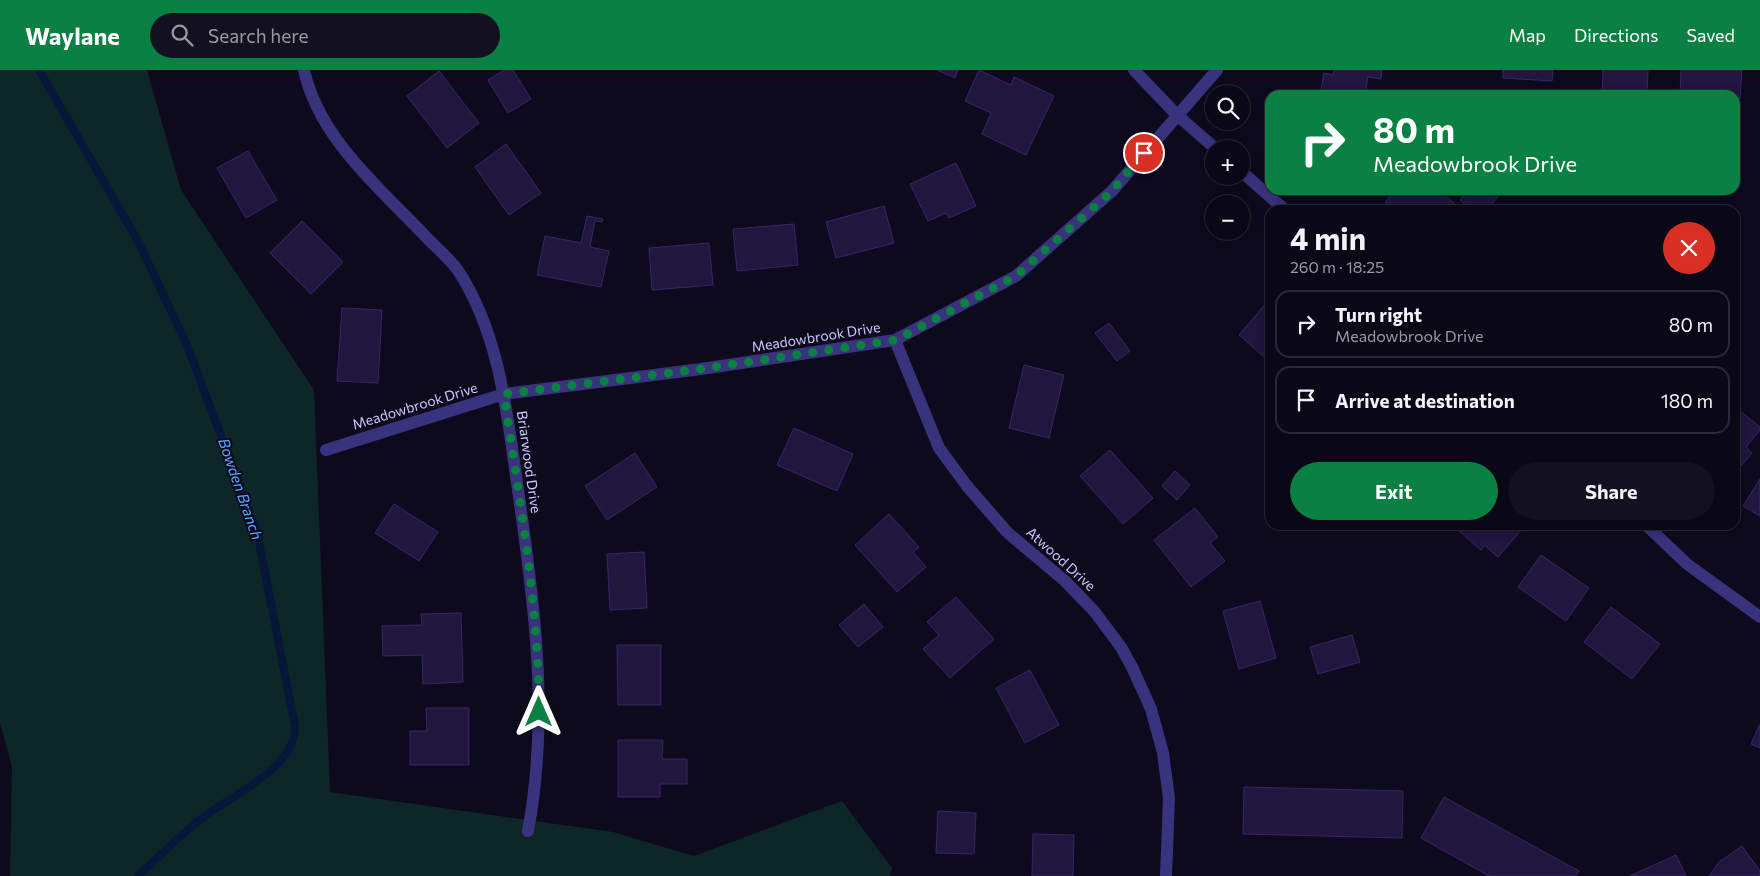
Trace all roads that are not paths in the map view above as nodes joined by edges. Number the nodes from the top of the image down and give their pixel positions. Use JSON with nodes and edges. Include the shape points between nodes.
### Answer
{"nodes":[{"id":1,"x":304,"y":70,"type":"edge"},
{"id":2,"x":1134,"y":70,"type":"edge"},
{"id":3,"x":1217,"y":70,"type":"edge"},
{"id":4,"x":1177,"y":115,"type":"junction"},
{"id":5,"x":1206,"y":140,"type":"edge"},
{"id":6,"x":1250,"y":179,"type":"edge"},
{"id":7,"x":1265,"y":192,"type":"edge"},
{"id":8,"x":1268,"y":195,"type":"edge"},
{"id":9,"x":1279,"y":205,"type":"edge"},
{"id":10,"x":896,"y":340,"type":"junction"},
{"id":11,"x":504,"y":394,"type":"junction"},
{"id":12,"x":326,"y":450,"type":"dead end"},
{"id":13,"x":1651,"y":530,"type":"edge"},
{"id":14,"x":1760,"y":617,"type":"edge"},
{"id":15,"x":528,"y":831,"type":"dead end"},
{"id":16,"x":1166,"y":876,"type":"edge"}],
"edges":[{"from":1,"to":11,"type":"street","name":"Briarwood Drive","via":[[321,116],[340,145],[457,270],[476,300]]},
{"from":2,"to":4,"type":"street"},
{"from":3,"to":4,"type":"street","name":"Meadowbrook Drive"},
{"from":4,"to":5,"type":"street"},
{"from":4,"to":10,"type":"street","name":"Meadowbrook Drive","via":[[1112,191],[1016,276]]},
{"from":6,"to":7,"type":"street"},
{"from":8,"to":9,"type":"street"},
{"from":10,"to":11,"type":"street","name":"Meadowbrook Drive"},
{"from":10,"to":16,"type":"street","name":"Atwood Drive","via":[[944,456],[1007,532],[1065,581],[1094,611],[1132,667],[1151,709],[1163,753],[1169,798]]},
{"from":11,"to":12,"type":"street","name":"Meadowbrook Drive"},
{"from":11,"to":15,"type":"street","name":"Briarwood Drive","via":[[530,575],[539,682],[540,743]]},
{"from":13,"to":14,"type":"street","via":[[1687,564]]}]}
